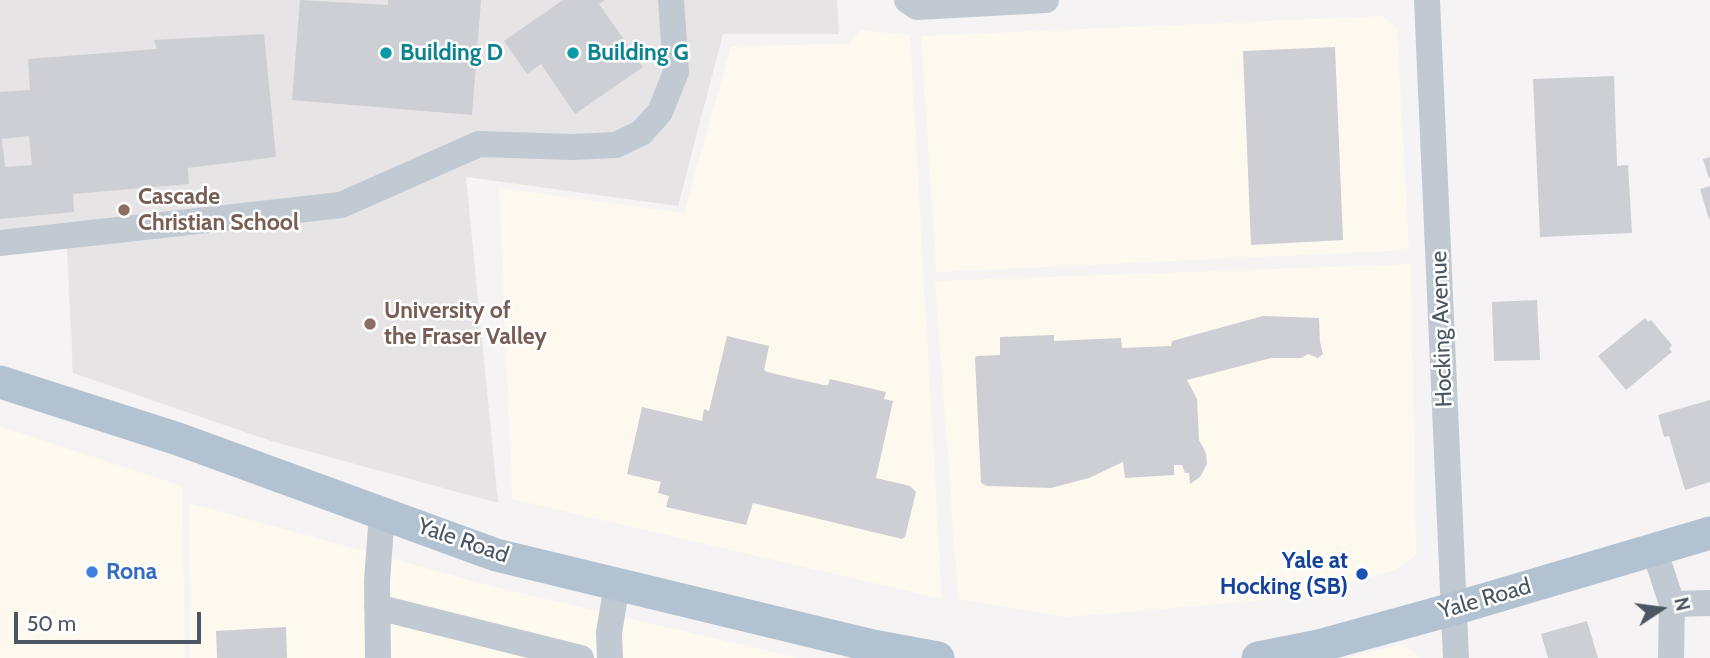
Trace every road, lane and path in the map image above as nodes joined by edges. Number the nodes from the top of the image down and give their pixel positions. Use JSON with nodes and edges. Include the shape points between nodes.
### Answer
{"nodes":[{"id":1,"x":671,"y":0,"type":"edge"},
{"id":2,"x":906,"y":0,"type":"edge"},
{"id":3,"x":1046,"y":0,"type":"edge"},
{"id":4,"x":1427,"y":0,"type":"edge"},
{"id":5,"x":0,"y":243,"type":"edge"},
{"id":6,"x":0,"y":382,"type":"edge"},
{"id":7,"x":382,"y":513,"type":"junction"},
{"id":8,"x":1710,"y":533,"type":"edge"},
{"id":9,"x":1654,"y":549,"type":"junction"},
{"id":10,"x":617,"y":584,"type":"junction"},
{"id":11,"x":1710,"y":603,"type":"edge"},
{"id":12,"x":1672,"y":604,"type":"junction"},
{"id":13,"x":377,"y":607,"type":"junction"},
{"id":14,"x":1453,"y":609,"type":"junction"},
{"id":15,"x":378,"y":658,"type":"edge"},
{"id":16,"x":581,"y":658,"type":"edge"},
{"id":17,"x":610,"y":658,"type":"edge"},
{"id":18,"x":938,"y":658,"type":"edge"},
{"id":19,"x":1258,"y":658,"type":"edge"},
{"id":20,"x":1456,"y":658,"type":"edge"},
{"id":21,"x":1671,"y":658,"type":"edge"}],
"edges":[{"from":1,"to":5,"type":"street","via":[[676,72],[660,112],[641,133],[615,145],[479,145],[341,205]]},
{"from":2,"to":3,"type":"street","via":[[917,8]]},
{"from":4,"to":14,"type":"street","name":"Hocking Avenue"},
{"from":6,"to":7,"type":"main road","name":"Yale Road","via":[[178,439]]},
{"from":7,"to":10,"type":"main road","name":"Yale Road","via":[[496,555]]},
{"from":7,"to":13,"type":"street"},
{"from":8,"to":9,"type":"main road","name":"Yale Road"},
{"from":9,"to":12,"type":"street"},
{"from":9,"to":14,"type":"main road","name":"Yale Road"},
{"from":10,"to":17,"type":"street"},
{"from":10,"to":18,"type":"main road","name":"Yale Road"},
{"from":11,"to":12,"type":"street"},
{"from":12,"to":21,"type":"street"},
{"from":13,"to":15,"type":"street"},
{"from":13,"to":16,"type":"street"},
{"from":14,"to":19,"type":"main road","name":"Yale Road"},
{"from":14,"to":20,"type":"street","name":"Hocking Avenue"}]}
